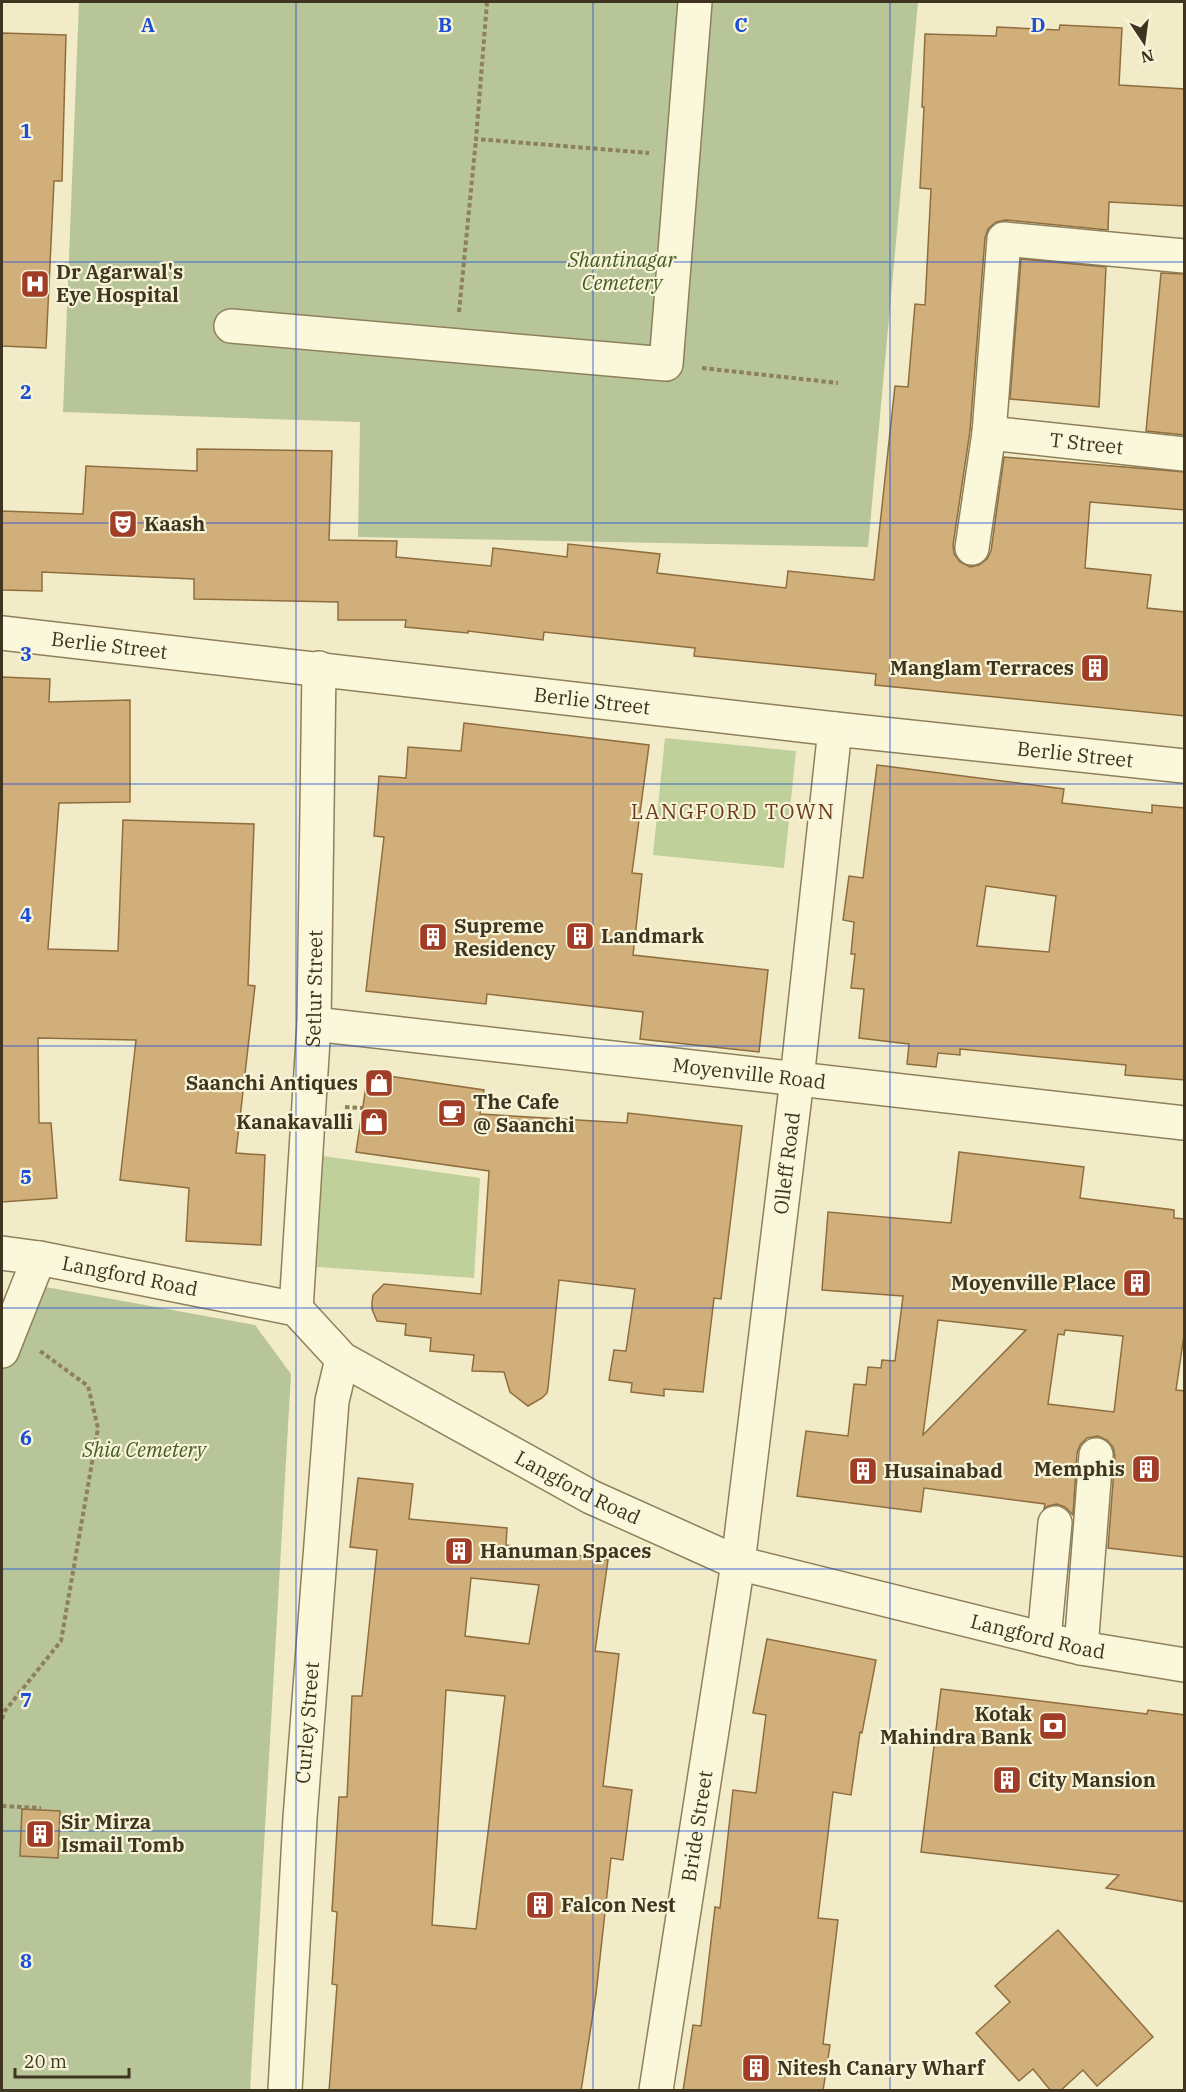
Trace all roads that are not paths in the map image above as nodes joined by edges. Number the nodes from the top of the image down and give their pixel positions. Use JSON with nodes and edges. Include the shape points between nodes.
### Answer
{"nodes":[{"id":1,"x":695,"y":2,"type":"edge"},
{"id":2,"x":1185,"y":256,"type":"edge"},
{"id":3,"x":231,"y":326,"type":"dead end"},
{"id":4,"x":988,"y":433,"type":"junction"},
{"id":5,"x":1185,"y":454,"type":"edge"},
{"id":6,"x":972,"y":548,"type":"dead end"},
{"id":7,"x":2,"y":633,"type":"edge"},
{"id":8,"x":319,"y":668,"type":"junction"},
{"id":9,"x":835,"y":729,"type":"junction"},
{"id":10,"x":1185,"y":766,"type":"edge"},
{"id":11,"x":314,"y":1024,"type":"junction"},
{"id":12,"x":797,"y":1079,"type":"junction"},
{"id":13,"x":1185,"y":1123,"type":"edge"},
{"id":14,"x":2,"y":1252,"type":"edge"},
{"id":15,"x":39,"y":1258,"type":"junction"},
{"id":16,"x":296,"y":1309,"type":"junction"},
{"id":17,"x":6,"y":1340,"type":"edge"},
{"id":18,"x":342,"y":1359,"type":"junction"},
{"id":19,"x":1096,"y":1455,"type":"dead end"},
{"id":20,"x":1055,"y":1523,"type":"dead end"},
{"id":21,"x":738,"y":1563,"type":"junction"},
{"id":22,"x":1044,"y":1639,"type":"junction"},
{"id":23,"x":1081,"y":1647,"type":"junction"},
{"id":24,"x":1185,"y":1665,"type":"edge"},
{"id":25,"x":285,"y":2091,"type":"edge"},
{"id":26,"x":656,"y":2091,"type":"edge"}],
"edges":[{"from":1,"to":3,"type":"street","via":[[666,364]]},
{"from":2,"to":4,"type":"street","via":[[1005,239]]},
{"from":4,"to":5,"type":"street","name":"T Street"},
{"from":4,"to":6,"type":"street"},
{"from":7,"to":8,"type":"street","name":"Berlie Street"},
{"from":8,"to":9,"type":"street","name":"Berlie Street"},
{"from":8,"to":11,"type":"street","name":"Setlur Street"},
{"from":9,"to":10,"type":"street","name":"Berlie Street"},
{"from":9,"to":12,"type":"street","name":"Olleff Road"},
{"from":11,"to":12,"type":"street","name":"Moyenville Road"},
{"from":11,"to":16,"type":"street","name":"Setlur Street"},
{"from":12,"to":13,"type":"street","name":"Moyenville Road"},
{"from":12,"to":21,"type":"street","name":"Olleff Road"},
{"from":14,"to":15,"type":"street","name":"Langford Road"},
{"from":15,"to":16,"type":"street","name":"Langford Road"},
{"from":15,"to":17,"type":"street"},
{"from":16,"to":18,"type":"street","name":"Langford Road"},
{"from":18,"to":21,"type":"street","name":"Langford Road","via":[[591,1497]]},
{"from":18,"to":25,"type":"street","name":"Curley Street","via":[[332,1401],[300,1806]]},
{"from":19,"to":23,"type":"street"},
{"from":20,"to":22,"type":"street"},
{"from":21,"to":22,"type":"street","name":"Langford Road"},
{"from":21,"to":26,"type":"street","name":"Bride Street"},
{"from":22,"to":23,"type":"street","name":"Langford Road"},
{"from":23,"to":24,"type":"street","name":"Langford Road"}]}
